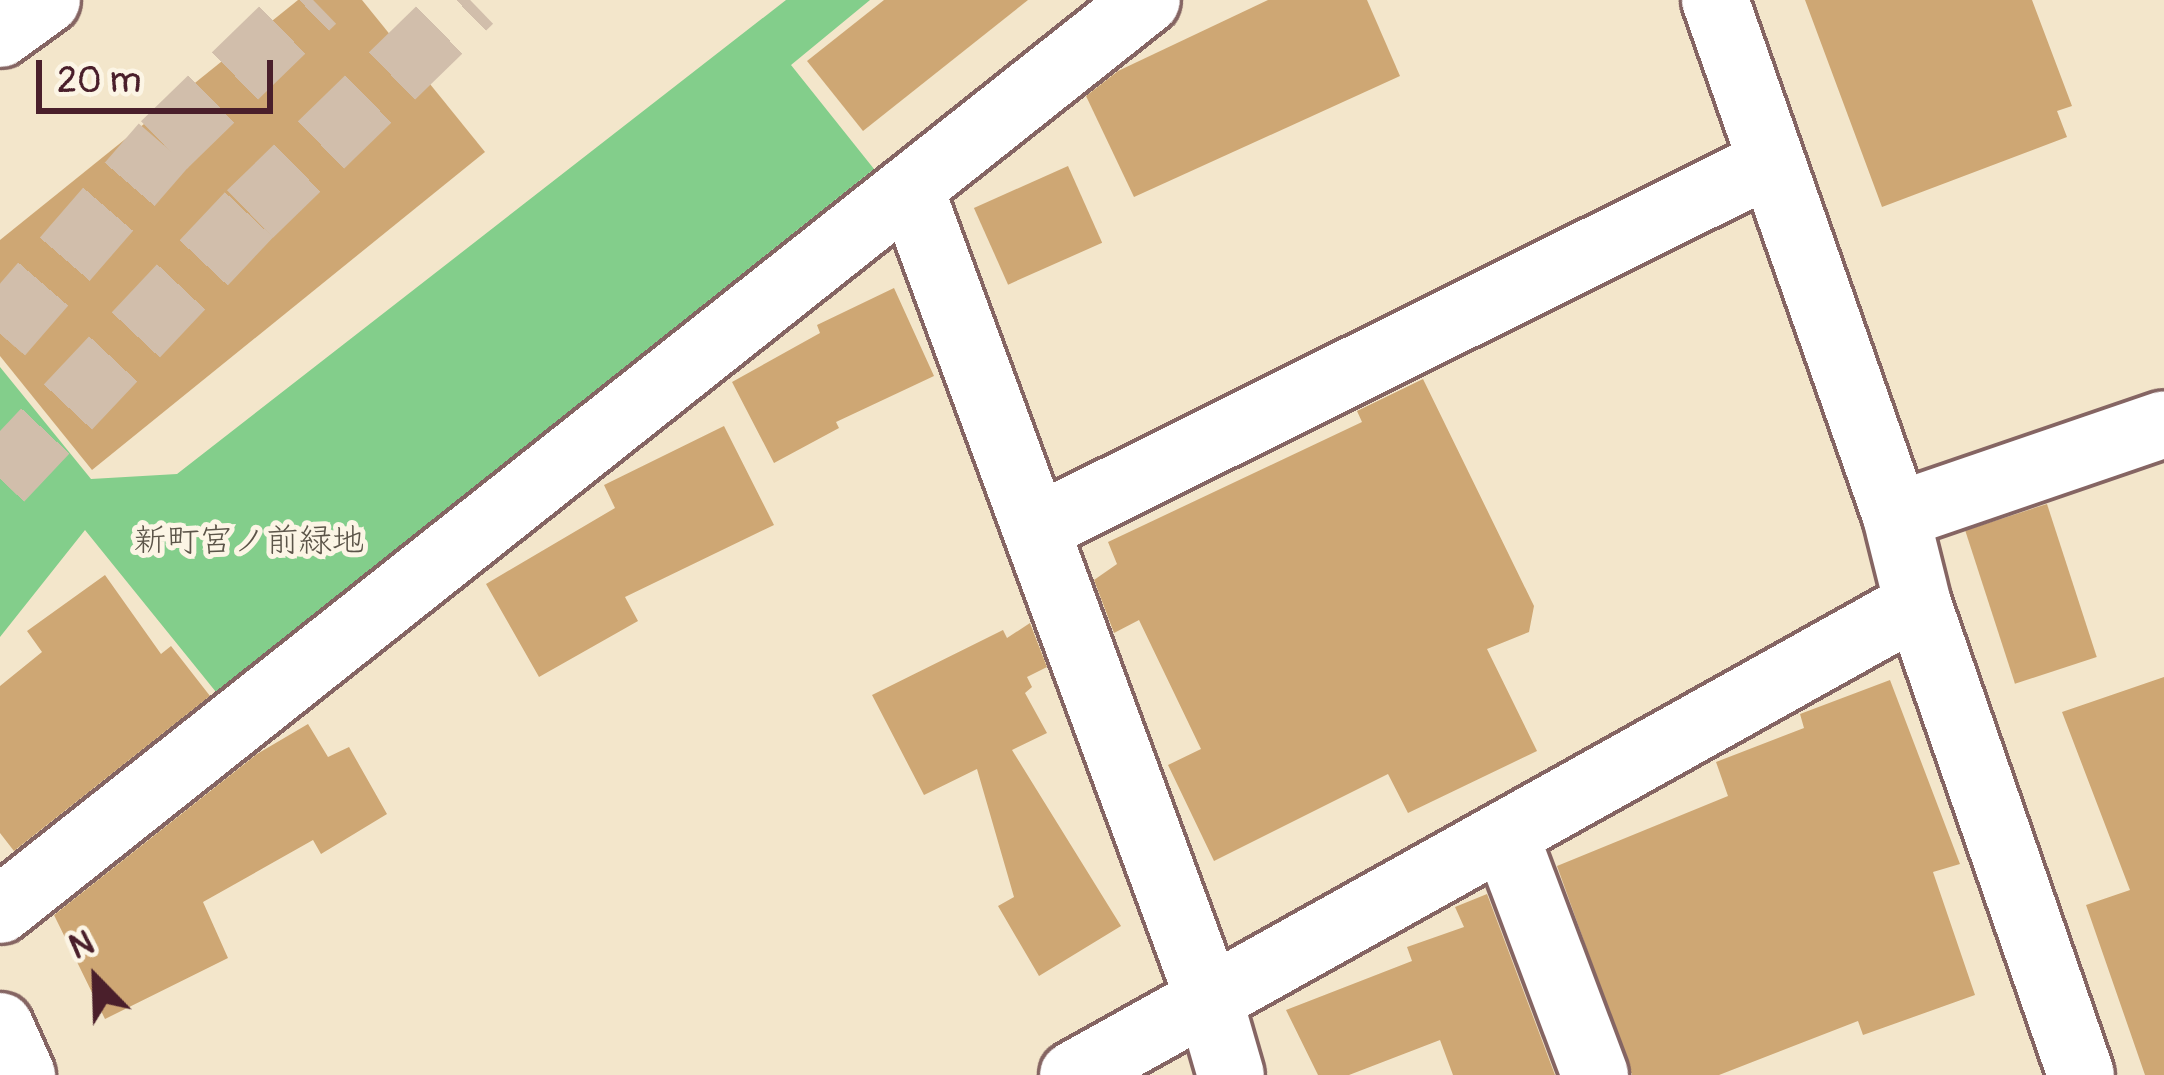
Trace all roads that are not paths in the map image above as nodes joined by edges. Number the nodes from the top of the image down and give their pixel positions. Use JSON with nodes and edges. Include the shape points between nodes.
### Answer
{"nodes":[{"id":1,"x":46,"y":0,"type":"edge"},
{"id":2,"x":1147,"y":0,"type":"edge"},
{"id":3,"x":1715,"y":0,"type":"edge"},
{"id":4,"x":0,"y":34,"type":"edge"},
{"id":5,"x":1770,"y":163,"type":"junction"},
{"id":6,"x":911,"y":191,"type":"junction"},
{"id":7,"x":2164,"y":424,"type":"edge"},
{"id":8,"x":1896,"y":516,"type":"junction"},
{"id":9,"x":1037,"y":529,"type":"junction"},
{"id":10,"x":1918,"y":604,"type":"junction"},
{"id":11,"x":1505,"y":835,"type":"junction"},
{"id":12,"x":0,"y":910,"type":"edge"},
{"id":13,"x":1209,"y":999,"type":"junction"},
{"id":14,"x":0,"y":1026,"type":"edge"},
{"id":15,"x":22,"y":1075,"type":"edge"},
{"id":16,"x":1072,"y":1075,"type":"edge"},
{"id":17,"x":1231,"y":1075,"type":"edge"},
{"id":18,"x":1594,"y":1075,"type":"edge"},
{"id":19,"x":2081,"y":1075,"type":"edge"}],
"edges":[{"from":1,"to":4,"type":"street"},
{"from":2,"to":6,"type":"street"},
{"from":3,"to":5,"type":"street"},
{"from":5,"to":8,"type":"street"},
{"from":5,"to":9,"type":"street"},
{"from":6,"to":9,"type":"street"},
{"from":6,"to":12,"type":"street"},
{"from":7,"to":8,"type":"street"},
{"from":8,"to":10,"type":"street"},
{"from":9,"to":13,"type":"street"},
{"from":10,"to":11,"type":"street"},
{"from":10,"to":19,"type":"street"},
{"from":11,"to":13,"type":"street"},
{"from":11,"to":18,"type":"street"},
{"from":13,"to":16,"type":"street"},
{"from":13,"to":17,"type":"street"},
{"from":14,"to":15,"type":"street"}]}
